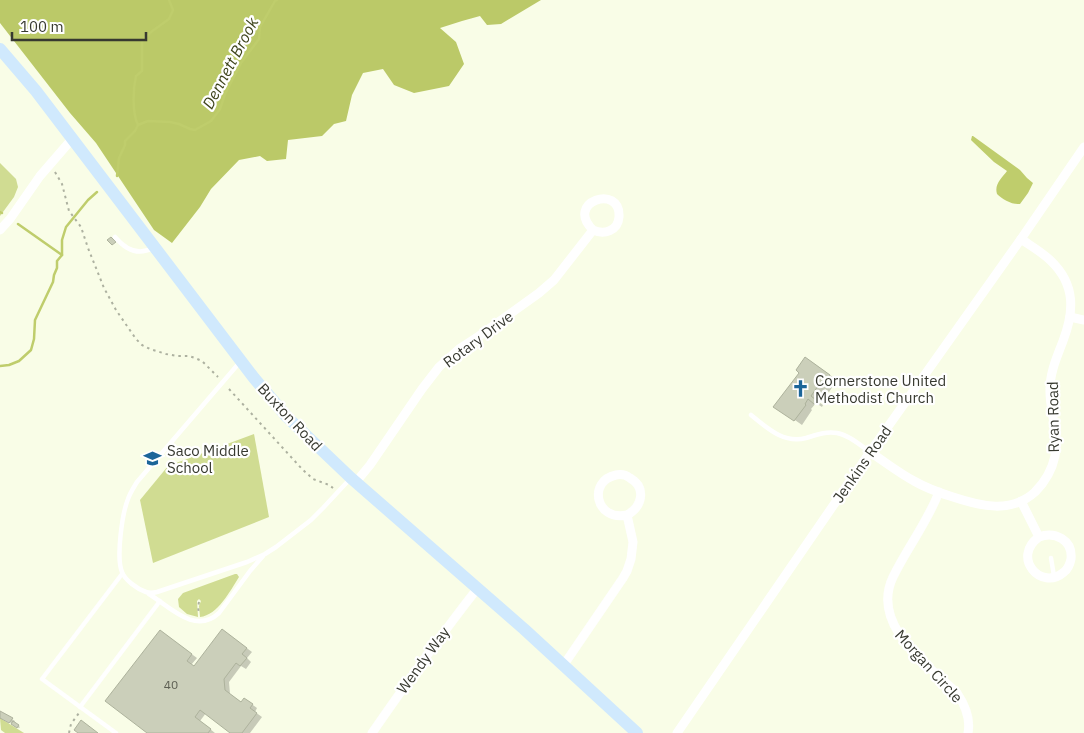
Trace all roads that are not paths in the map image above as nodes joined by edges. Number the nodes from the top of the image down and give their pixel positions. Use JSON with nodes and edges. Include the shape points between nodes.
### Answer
{"nodes":[{"id":1,"x":0,"y":49,"type":"edge"},
{"id":2,"x":72,"y":139,"type":"junction"},
{"id":3,"x":1084,"y":147,"type":"edge"},
{"id":4,"x":0,"y":230,"type":"edge"},
{"id":5,"x":592,"y":230,"type":"dead end"},
{"id":6,"x":115,"y":237,"type":"dead end"},
{"id":7,"x":1021,"y":239,"type":"junction"},
{"id":8,"x":154,"y":248,"type":"junction"},
{"id":9,"x":1070,"y":317,"type":"junction"},
{"id":10,"x":1084,"y":320,"type":"edge"},
{"id":11,"x":241,"y":362,"type":"junction"},
{"id":12,"x":751,"y":415,"type":"dead end"},
{"id":13,"x":870,"y":452,"type":"junction"},
{"id":14,"x":353,"y":480,"type":"junction"},
{"id":15,"x":939,"y":492,"type":"junction"},
{"id":16,"x":1021,"y":501,"type":"junction"},
{"id":17,"x":627,"y":515,"type":"junction"},
{"id":18,"x":1039,"y":537,"type":"junction"},
{"id":19,"x":265,"y":554,"type":"junction"},
{"id":20,"x":1051,"y":558,"type":"dead end"},
{"id":21,"x":122,"y":574,"type":"junction"},
{"id":22,"x":1054,"y":577,"type":"junction"},
{"id":23,"x":477,"y":589,"type":"junction"},
{"id":24,"x":148,"y":593,"type":"junction"},
{"id":25,"x":160,"y":601,"type":"junction"},
{"id":26,"x":563,"y":666,"type":"junction"},
{"id":27,"x":82,"y":708,"type":"junction"},
{"id":28,"x":116,"y":733,"type":"edge"},
{"id":29,"x":372,"y":733,"type":"edge"},
{"id":30,"x":637,"y":733,"type":"edge"},
{"id":31,"x":677,"y":733,"type":"edge"},
{"id":32,"x":968,"y":733,"type":"edge"}],
"edges":[{"from":1,"to":2,"type":"main road","name":"Buxton Road"},
{"from":2,"to":4,"type":"street"},
{"from":2,"to":8,"type":"main road","name":"Buxton Road"},
{"from":3,"to":7,"type":"street","name":"Jenkins Road"},
{"from":5,"to":14,"type":"street","name":"Rotary Drive","via":[[548,286],[459,349],[439,367],[370,465]]},
{"from":6,"to":8,"type":"lane","via":[[123,246],[136,251]]},
{"from":7,"to":9,"type":"street","name":"Ryan Road","via":[[1060,270],[1069,289]]},
{"from":7,"to":13,"type":"street","name":"Jenkins Road"},
{"from":8,"to":11,"type":"main road","name":"Buxton Road"},
{"from":9,"to":10,"type":"street"},
{"from":9,"to":16,"type":"street","name":"Ryan Road","via":[[1050,387],[1056,447],[1053,466],[1043,484]]},
{"from":11,"to":14,"type":"main road","name":"Buxton Road","via":[[288,417]]},
{"from":11,"to":21,"type":"lane","via":[[130,493],[121,530]]},
{"from":12,"to":13,"type":"lane","via":[[772,432],[787,438],[837,433]]},
{"from":13,"to":15,"type":"street","name":"Ryan Road","via":[[915,482]]},
{"from":13,"to":31,"type":"street","name":"Jenkins Road"},
{"from":14,"to":19,"type":"lane","via":[[303,526]]},
{"from":14,"to":23,"type":"main road","name":"Buxton Road"},
{"from":15,"to":16,"type":"street","name":"Ryan Road","via":[[988,507],[1004,507]]},
{"from":15,"to":32,"type":"street","name":"Morgan Circle","via":[[894,576],[888,603],[892,622],[901,638],[957,693],[966,708]]},
{"from":16,"to":18,"type":"street"},
{"from":17,"to":17,"type":"street","via":[[638,506],[638,485],[628,476],[614,475],[602,483],[599,502],[614,516]]},
{"from":17,"to":26,"type":"street","via":[[633,542],[627,571]]},
{"from":18,"to":22,"type":"street","via":[[1027,553],[1030,567],[1041,576]]},
{"from":18,"to":22,"type":"street","via":[[1052,534],[1068,545],[1069,564],[1066,570]]},
{"from":19,"to":24,"type":"lane","via":[[181,585]]},
{"from":19,"to":25,"type":"lane","via":[[211,619],[191,621]]},
{"from":20,"to":22,"type":"lane"},
{"from":21,"to":24,"type":"lane"},
{"from":21,"to":27,"type":"lane","via":[[42,679]]},
{"from":23,"to":26,"type":"main road","name":"Buxton Road"},
{"from":23,"to":29,"type":"street","name":"Wendy Way"},
{"from":24,"to":25,"type":"lane"},
{"from":25,"to":27,"type":"lane"},
{"from":26,"to":30,"type":"main road","name":"Buxton Road"},
{"from":27,"to":28,"type":"lane"}]}
